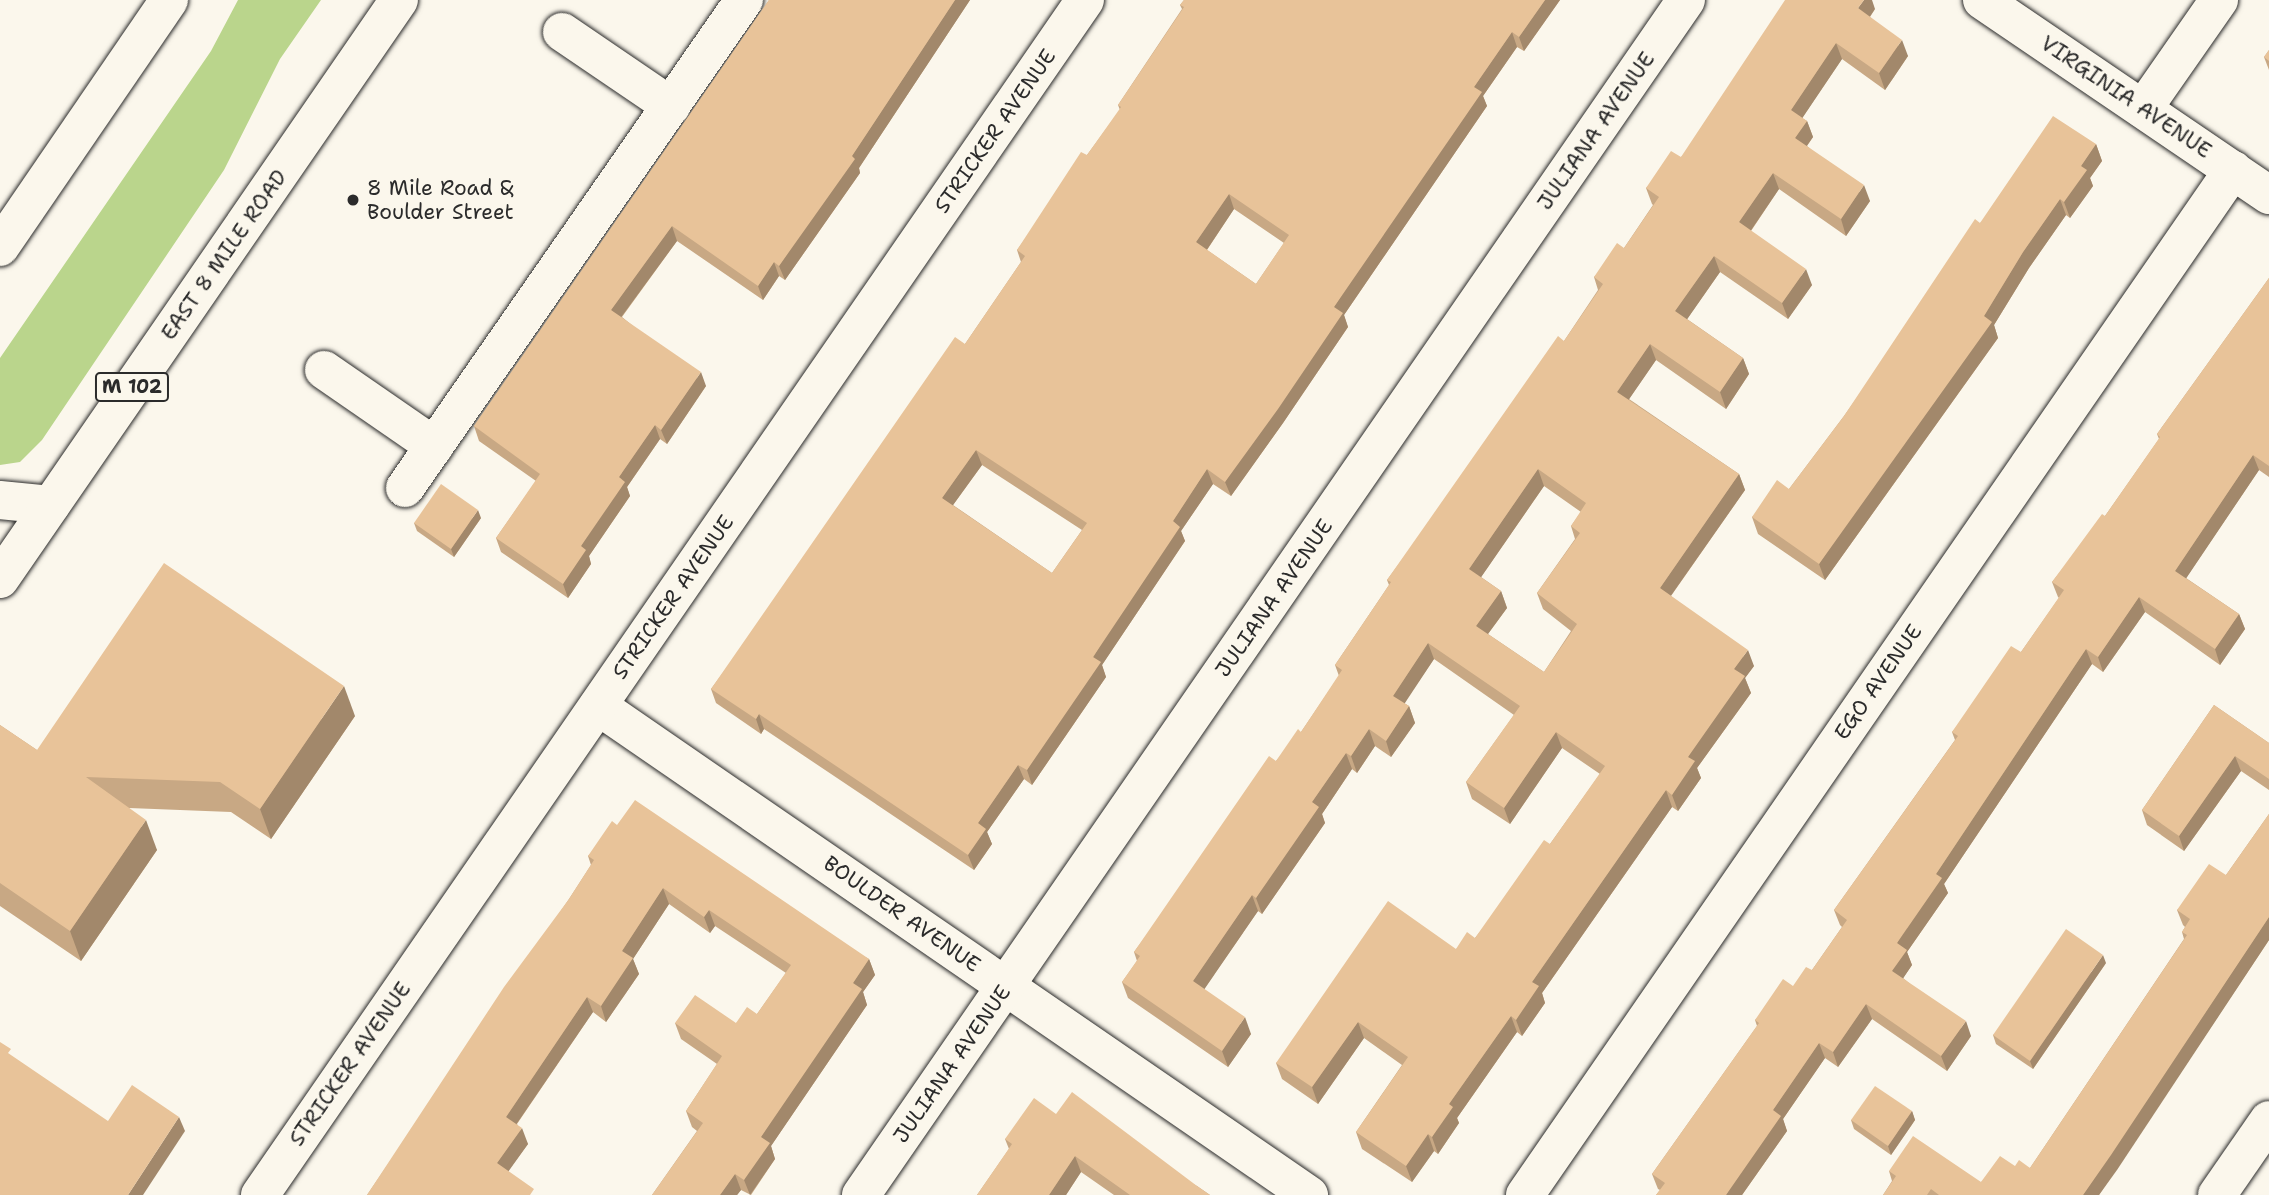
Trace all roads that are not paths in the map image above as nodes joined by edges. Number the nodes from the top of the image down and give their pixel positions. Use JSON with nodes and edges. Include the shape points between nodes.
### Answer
{"nodes":[{"id":1,"x":169,"y":0,"type":"edge"},
{"id":2,"x":399,"y":0,"type":"edge"},
{"id":3,"x":744,"y":0,"type":"edge"},
{"id":4,"x":1085,"y":0,"type":"edge"},
{"id":5,"x":1686,"y":0,"type":"edge"},
{"id":6,"x":1982,"y":0,"type":"edge"},
{"id":7,"x":2219,"y":0,"type":"edge"},
{"id":8,"x":562,"y":32,"type":"dead end"},
{"id":9,"x":671,"y":106,"type":"junction"},
{"id":10,"x":2143,"y":109,"type":"junction"},
{"id":11,"x":2233,"y":170,"type":"junction"},
{"id":12,"x":2269,"y":195,"type":"edge"},
{"id":13,"x":0,"y":247,"type":"edge"},
{"id":14,"x":324,"y":370,"type":"dead end"},
{"id":15,"x":434,"y":446,"type":"junction"},
{"id":16,"x":405,"y":488,"type":"dead end"},
{"id":17,"x":0,"y":500,"type":"edge"},
{"id":18,"x":51,"y":505,"type":"junction"},
{"id":19,"x":0,"y":579,"type":"edge"},
{"id":20,"x":598,"y":706,"type":"junction"},
{"id":21,"x":1006,"y":986,"type":"junction"},
{"id":22,"x":2269,"y":1120,"type":"edge"},
{"id":23,"x":260,"y":1195,"type":"edge"},
{"id":24,"x":861,"y":1195,"type":"edge"},
{"id":25,"x":1309,"y":1195,"type":"edge"},
{"id":26,"x":1525,"y":1195,"type":"edge"},
{"id":27,"x":2217,"y":1195,"type":"edge"}],
"edges":[{"from":1,"to":13,"type":"main road"},
{"from":2,"to":18,"type":"main road","name":"EAST 8 MILE ROAD","number":"M 102"},
{"from":3,"to":9,"type":"main road"},
{"from":4,"to":20,"type":"main road","name":"STRICKER AVENUE"},
{"from":5,"to":21,"type":"main road","name":"JULIANA AVENUE"},
{"from":6,"to":10,"type":"main road","name":"VIRGINIA AVENUE"},
{"from":7,"to":10,"type":"main road"},
{"from":8,"to":9,"type":"main road"},
{"from":9,"to":15,"type":"main road"},
{"from":10,"to":11,"type":"main road","name":"VIRGINIA AVENUE"},
{"from":11,"to":12,"type":"main road","name":"VIRGINIA AVENUE"},
{"from":11,"to":26,"type":"main road","name":"EGO AVENUE"},
{"from":14,"to":15,"type":"main road"},
{"from":15,"to":16,"type":"main road"},
{"from":17,"to":18,"type":"main road"},
{"from":18,"to":19,"type":"main road","name":"EAST 8 MILE ROAD","number":"M 102"},
{"from":20,"to":21,"type":"main road","name":"BOULDER AVENUE"},
{"from":20,"to":23,"type":"main road","name":"STRICKER AVENUE"},
{"from":21,"to":24,"type":"main road","name":"JULIANA AVENUE"},
{"from":21,"to":25,"type":"main road","name":"BOULDER AVENUE"},
{"from":22,"to":27,"type":"main road"}]}
